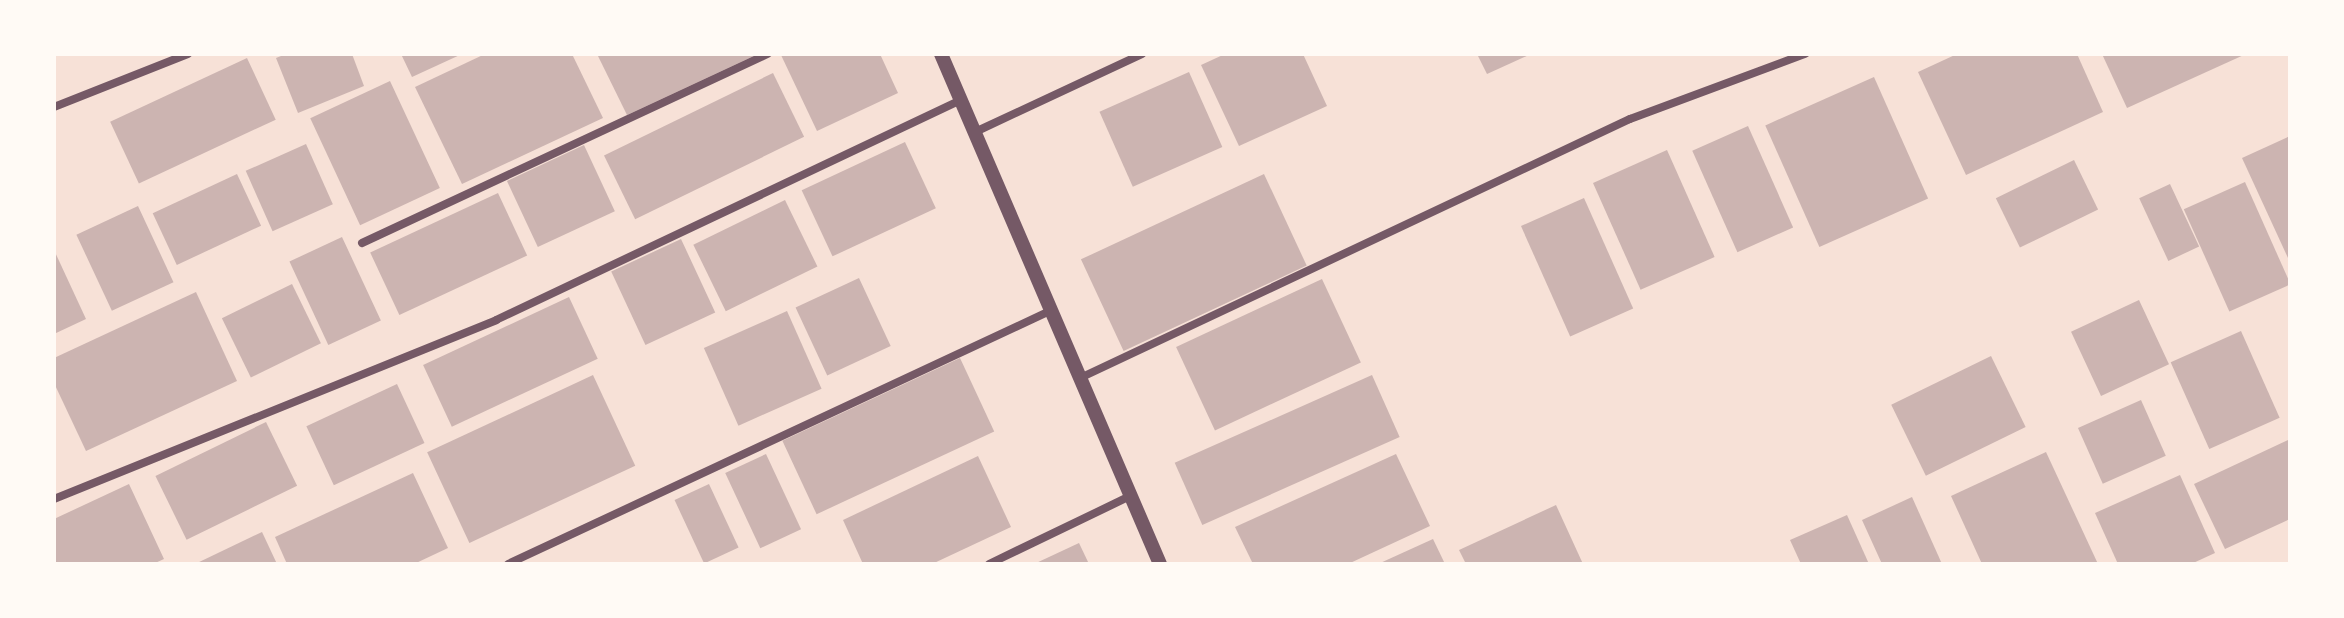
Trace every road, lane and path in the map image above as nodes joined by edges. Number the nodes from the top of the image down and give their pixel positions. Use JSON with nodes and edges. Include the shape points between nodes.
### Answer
{"nodes":[{"id":1,"x":188,"y":54,"type":"edge"},
{"id":2,"x":768,"y":54,"type":"edge"},
{"id":3,"x":941,"y":54,"type":"edge"},
{"id":4,"x":1142,"y":54,"type":"edge"},
{"id":5,"x":1805,"y":54,"type":"edge"},
{"id":6,"x":961,"y":100,"type":"junction"},
{"id":7,"x":54,"y":107,"type":"edge"},
{"id":8,"x":975,"y":132,"type":"junction"},
{"id":9,"x":362,"y":243,"type":"dead end"},
{"id":10,"x":1052,"y":310,"type":"junction"},
{"id":11,"x":1080,"y":378,"type":"junction"},
{"id":12,"x":1128,"y":497,"type":"junction"},
{"id":13,"x":54,"y":499,"type":"edge"},
{"id":14,"x":508,"y":564,"type":"edge"},
{"id":15,"x":989,"y":564,"type":"edge"},
{"id":16,"x":1160,"y":564,"type":"edge"}],
"edges":[{"from":1,"to":7,"type":"street"},
{"from":2,"to":9,"type":"street"},
{"from":3,"to":6,"type":"street"},
{"from":4,"to":8,"type":"street"},
{"from":5,"to":11,"type":"street","via":[[1630,119]]},
{"from":6,"to":8,"type":"street"},
{"from":6,"to":13,"type":"street","via":[[496,320]]},
{"from":8,"to":10,"type":"street"},
{"from":10,"to":11,"type":"street"},
{"from":10,"to":14,"type":"street"},
{"from":11,"to":12,"type":"street"},
{"from":12,"to":15,"type":"street"},
{"from":12,"to":16,"type":"street"}]}
